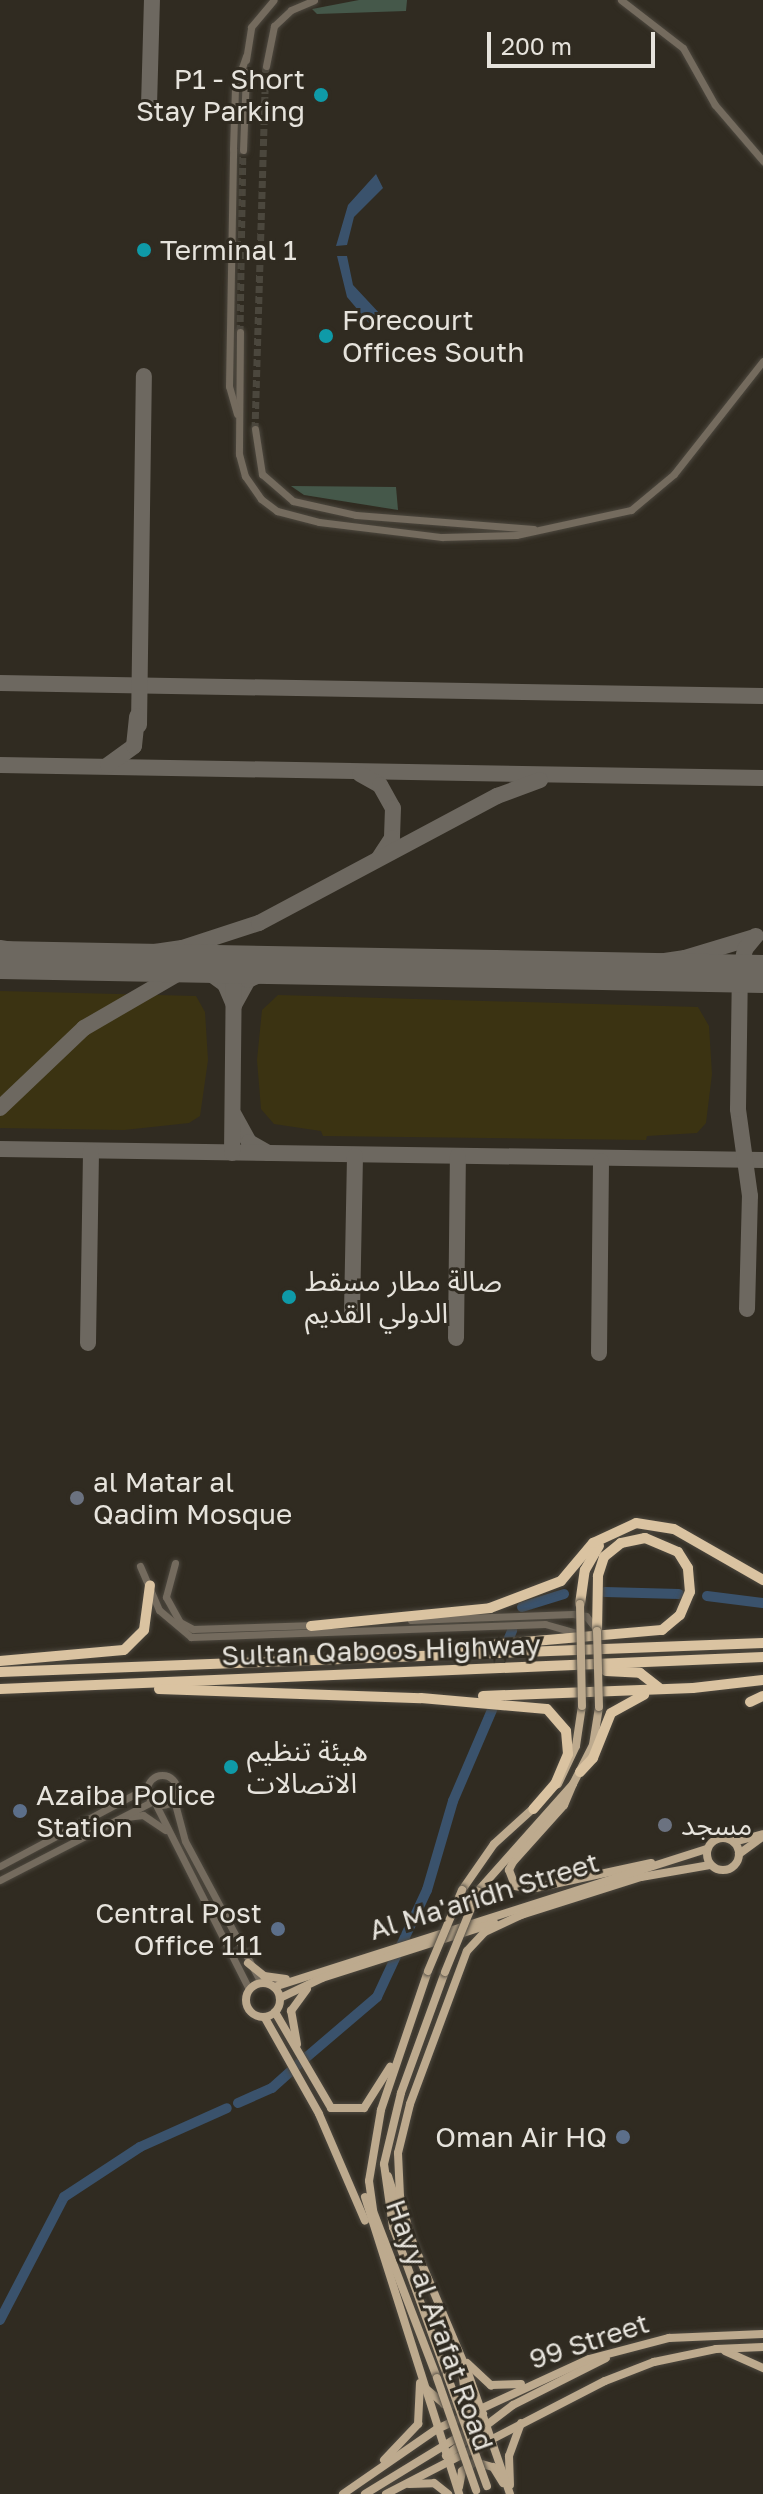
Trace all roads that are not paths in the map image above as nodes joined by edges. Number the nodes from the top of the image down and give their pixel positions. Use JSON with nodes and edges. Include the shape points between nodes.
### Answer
{"nodes":[{"id":1,"x":274,"y":0,"type":"edge"},
{"id":2,"x":314,"y":0,"type":"edge"},
{"id":3,"x":621,"y":0,"type":"edge"},
{"id":4,"x":246,"y":56,"type":"junction"},
{"id":5,"x":266,"y":66,"type":"tunnel mouth"},
{"id":6,"x":243,"y":150,"type":"tunnel mouth"},
{"id":7,"x":763,"y":161,"type":"edge"},
{"id":8,"x":240,"y":332,"type":"tunnel mouth"},
{"id":9,"x":763,"y":361,"type":"edge"},
{"id":10,"x":240,"y":427,"type":"junction"},
{"id":11,"x":255,"y":429,"type":"tunnel mouth"},
{"id":12,"x":535,"y":530,"type":"junction"},
{"id":13,"x":595,"y":1552,"type":"junction"},
{"id":14,"x":175,"y":1563,"type":"dead end"},
{"id":15,"x":140,"y":1566,"type":"dead end"},
{"id":16,"x":763,"y":1580,"type":"edge"},
{"id":17,"x":150,"y":1585,"type":"junction"},
{"id":18,"x":580,"y":1609,"type":"junction"},
{"id":19,"x":311,"y":1626,"type":"joint"},
{"id":20,"x":350,"y":1626,"type":"junction"},
{"id":21,"x":597,"y":1631,"type":"junction"},
{"id":22,"x":581,"y":1634,"type":"junction"},
{"id":23,"x":763,"y":1643,"type":"edge"},
{"id":24,"x":763,"y":1657,"type":"edge"},
{"id":25,"x":375,"y":1658,"type":"junction"},
{"id":26,"x":0,"y":1661,"type":"edge"},
{"id":27,"x":561,"y":1667,"type":"junction"},
{"id":28,"x":0,"y":1672,"type":"edge"},
{"id":29,"x":763,"y":1680,"type":"edge"},
{"id":30,"x":81,"y":1686,"type":"junction"},
{"id":31,"x":659,"y":1688,"type":"dead end"},
{"id":32,"x":693,"y":1688,"type":"junction"},
{"id":33,"x":0,"y":1689,"type":"edge"},
{"id":34,"x":582,"y":1692,"type":"junction"},
{"id":35,"x":600,"y":1692,"type":"junction"},
{"id":36,"x":763,"y":1696,"type":"edge"},
{"id":37,"x":421,"y":1698,"type":"junction"},
{"id":38,"x":750,"y":1702,"type":"dead end"},
{"id":39,"x":580,"y":1772,"type":"junction"},
{"id":40,"x":573,"y":1784,"type":"junction"},
{"id":41,"x":146,"y":1788,"type":"junction"},
{"id":42,"x":174,"y":1800,"type":"junction"},
{"id":43,"x":154,"y":1803,"type":"junction"},
{"id":44,"x":533,"y":1809,"type":"junction"},
{"id":45,"x":120,"y":1818,"type":"junction"},
{"id":46,"x":170,"y":1835,"type":"junction"},
{"id":47,"x":763,"y":1835,"type":"edge"},
{"id":48,"x":734,"y":1842,"type":"junction"},
{"id":49,"x":707,"y":1849,"type":"junction"},
{"id":50,"x":739,"y":1854,"type":"junction"},
{"id":51,"x":668,"y":1862,"type":"junction"},
{"id":52,"x":710,"y":1865,"type":"junction"},
{"id":53,"x":0,"y":1866,"type":"edge"},
{"id":54,"x":0,"y":1880,"type":"edge"},
{"id":55,"x":523,"y":1914,"type":"junction"},
{"id":56,"x":420,"y":1942,"type":"junction"},
{"id":57,"x":381,"y":1955,"type":"junction"},
{"id":58,"x":248,"y":1963,"type":"junction"},
{"id":59,"x":302,"y":1976,"type":"junction"},
{"id":60,"x":322,"y":1978,"type":"junction"},
{"id":61,"x":261,"y":1983,"type":"junction"},
{"id":62,"x":274,"y":1987,"type":"junction"},
{"id":63,"x":249,"y":1989,"type":"junction"},
{"id":64,"x":280,"y":1998,"type":"junction"},
{"id":65,"x":275,"y":2012,"type":"junction"},
{"id":66,"x":265,"y":2018,"type":"junction"},
{"id":67,"x":401,"y":2045,"type":"junction"},
{"id":68,"x":305,"y":2068,"type":"junction"},
{"id":69,"x":384,"y":2164,"type":"junction"},
{"id":70,"x":370,"y":2168,"type":"junction"},
{"id":71,"x":411,"y":2238,"type":"junction"},
{"id":72,"x":375,"y":2239,"type":"junction"},
{"id":73,"x":763,"y":2334,"type":"edge"},
{"id":74,"x":763,"y":2347,"type":"edge"},
{"id":75,"x":624,"y":2348,"type":"junction"},
{"id":76,"x":716,"y":2349,"type":"junction"},
{"id":77,"x":459,"y":2353,"type":"junction"},
{"id":78,"x":763,"y":2368,"type":"edge"},
{"id":79,"x":419,"y":2371,"type":"junction"},
{"id":80,"x":527,"y":2384,"type":"junction"},
{"id":81,"x":424,"y":2386,"type":"junction"},
{"id":82,"x":482,"y":2410,"type":"junction"},
{"id":83,"x":521,"y":2423,"type":"junction"},
{"id":84,"x":487,"y":2424,"type":"junction"},
{"id":85,"x":437,"y":2429,"type":"junction"},
{"id":86,"x":492,"y":2438,"type":"junction"},
{"id":87,"x":446,"y":2455,"type":"junction"},
{"id":88,"x":371,"y":2473,"type":"junction"},
{"id":89,"x":401,"y":2486,"type":"junction"},
{"id":90,"x":489,"y":2490,"type":"edge"},
{"id":91,"x":477,"y":2492,"type":"edge"},
{"id":92,"x":343,"y":2494,"type":"edge"},
{"id":93,"x":365,"y":2494,"type":"edge"},
{"id":94,"x":386,"y":2494,"type":"edge"},
{"id":95,"x":448,"y":2494,"type":"edge"},
{"id":96,"x":458,"y":2494,"type":"edge"},
{"id":97,"x":510,"y":2494,"type":"edge"}],
"edges":[{"from":1,"to":4,"type":"street","via":[[251,27]]},
{"from":2,"to":5,"type":"street","via":[[291,10],[274,26]]},
{"from":3,"to":7,"type":"street","via":[[683,48],[715,105]]},
{"from":4,"to":6,"type":"street"},
{"from":4,"to":10,"type":"street","via":[[235,88],[229,386]]},
{"from":8,"to":10,"type":"street"},
{"from":9,"to":12,"type":"street","via":[[674,474],[639,505],[608,518]]},
{"from":10,"to":12,"type":"street","via":[[245,476],[268,505],[297,517],[385,533],[481,538]]},
{"from":11,"to":12,"type":"street","via":[[262,474],[293,501],[356,515]]},
{"from":13,"to":16,"type":"highway","via":[[610,1531],[636,1523],[662,1524]]},
{"from":13,"to":18,"type":"highway","via":[[585,1570]]},
{"from":13,"to":20,"type":"highway","via":[[561,1581],[490,1608]]},
{"from":13,"to":21,"type":"highway"},
{"from":13,"to":25,"type":"highway","via":[[657,1539],[678,1552],[690,1576],[685,1607],[670,1625],[655,1632]]},
{"from":14,"to":19,"type":"street","via":[[166,1597],[180,1622],[193,1629]]},
{"from":15,"to":17,"type":"street"},
{"from":17,"to":20,"type":"street","via":[[169,1623],[191,1637]]},
{"from":17,"to":26,"type":"highway","via":[[144,1630],[124,1650]]},
{"from":18,"to":20,"type":"street"},
{"from":18,"to":21,"type":"street","bridge":true},
{"from":18,"to":22,"type":"main road","name":"Hayy al Arafat Road","bridge":true},
{"from":19,"to":20,"type":"highway"},
{"from":20,"to":22,"type":"street","via":[[545,1624]]},
{"from":21,"to":35,"type":"main road","name":"Hayy al Arafat Road","bridge":true},
{"from":22,"to":34,"type":"main road","name":"Hayy al Arafat Road","bridge":true},
{"from":23,"to":25,"type":"highway","name":"Sultan Qaboos Highway"},
{"from":24,"to":27,"type":"highway","name":"Sultan Qaboos Highway"},
{"from":25,"to":28,"type":"highway","name":"Sultan Qaboos Highway"},
{"from":27,"to":30,"type":"highway","name":"Sultan Qaboos Highway"},
{"from":27,"to":31,"type":"highway","via":[[640,1673]]},
{"from":29,"to":32,"type":"highway"},
{"from":30,"to":33,"type":"highway","name":"Sultan Qaboos Highway"},
{"from":30,"to":37,"type":"highway"},
{"from":32,"to":35,"type":"highway"},
{"from":32,"to":39,"type":"highway","via":[[635,1697],[611,1713],[593,1758]]},
{"from":34,"to":35,"type":"highway","bridge":true},
{"from":34,"to":37,"type":"highway"},
{"from":34,"to":44,"type":"main road","name":"Hayy al Arafat Road","bridge":true,"via":[[570,1764]]},
{"from":35,"to":39,"type":"main road","name":"Hayy al Arafat Road","bridge":true,"via":[[593,1745]]},
{"from":36,"to":38,"type":"highway"},
{"from":37,"to":44,"type":"highway","via":[[532,1705],[560,1718],[568,1754],[555,1784]]},
{"from":39,"to":40,"type":"main road","name":"Hayy al Arafat Road"},
{"from":40,"to":51,"type":"main road","via":[[564,1805],[513,1862],[509,1870],[515,1886],[531,1889],[633,1864]]},
{"from":40,"to":69,"type":"main road","name":"Hayy al Arafat Road","bridge":true,"via":[[478,1891],[401,2093]]},
{"from":41,"to":42,"type":"street","via":[[154,1777],[167,1776],[176,1785]]},
{"from":41,"to":43,"type":"street"},
{"from":41,"to":53,"type":"street"},
{"from":42,"to":43,"type":"street"},
{"from":42,"to":58,"type":"street","via":[[185,1841]]},
{"from":43,"to":45,"type":"street"},
{"from":43,"to":46,"type":"street"},
{"from":44,"to":67,"type":"main road","name":"Hayy al Arafat Road","bridge":true,"via":[[494,1844],[462,1890]]},
{"from":45,"to":46,"type":"street","via":[[143,1815]]},
{"from":45,"to":54,"type":"street"},
{"from":46,"to":63,"type":"street"},
{"from":47,"to":48,"type":"main road"},
{"from":47,"to":50,"type":"main road"},
{"from":48,"to":49,"type":"main road","via":[[718,1839]]},
{"from":48,"to":50,"type":"main road"},
{"from":49,"to":51,"type":"main road","name":"Al Ma'aridh Street"},
{"from":49,"to":52,"type":"main road"},
{"from":50,"to":52,"type":"main road","via":[[730,1869]]},
{"from":51,"to":56,"type":"main road","name":"Al Ma'aridh Street"},
{"from":52,"to":55,"type":"main road","name":"Al Ma'aridh Street","via":[[641,1877]]},
{"from":55,"to":56,"type":"main road","name":"Al Ma'aridh Street"},
{"from":55,"to":71,"type":"main road","via":[[485,1932],[467,1951],[410,2104],[398,2153],[398,2182]]},
{"from":56,"to":57,"type":"main road","name":"Al Ma'aridh Street"},
{"from":57,"to":59,"type":"main road","name":"Al Ma'aridh Street"},
{"from":57,"to":60,"type":"main road","name":"Al Ma'aridh Street"},
{"from":58,"to":59,"type":"main road","via":[[272,1978]]},
{"from":58,"to":61,"type":"street"},
{"from":59,"to":62,"type":"main road","name":"Al Ma'aridh Street"},
{"from":60,"to":64,"type":"main road","name":"Al Ma'aridh Street"},
{"from":60,"to":68,"type":"main road","via":[[297,1998],[291,2011]]},
{"from":61,"to":62,"type":"main road"},
{"from":61,"to":63,"type":"main road"},
{"from":62,"to":64,"type":"main road"},
{"from":63,"to":66,"type":"main road","via":[[246,2007]]},
{"from":64,"to":65,"type":"main road"},
{"from":65,"to":66,"type":"main road"},
{"from":65,"to":68,"type":"main road"},
{"from":66,"to":72,"type":"main road","via":[[319,2114]]},
{"from":67,"to":68,"type":"main road","via":[[370,2102],[353,2111],[331,2108]]},
{"from":67,"to":70,"type":"main road","name":"Hayy al Arafat Road"},
{"from":69,"to":71,"type":"main road"},
{"from":69,"to":90,"type":"main road","name":"Hayy al Arafat Road","bridge":true,"via":[[393,2227]]},
{"from":70,"to":72,"type":"main road","via":[[365,2193]]},
{"from":70,"to":91,"type":"main road","name":"Hayy al Arafat Road","bridge":true,"via":[[373,2211]]},
{"from":71,"to":77,"type":"main road"},
{"from":72,"to":79,"type":"main road"},
{"from":73,"to":75,"type":"main road","name":"99 Street","via":[[681,2337]]},
{"from":74,"to":76,"type":"main road","name":"99 Street"},
{"from":75,"to":80,"type":"main road","name":"99 Street"},
{"from":75,"to":84,"type":"main road","via":[[542,2388]]},
{"from":76,"to":78,"type":"main road"},
{"from":76,"to":83,"type":"main road","name":"99 Street","via":[[654,2362]]},
{"from":77,"to":80,"type":"main road","via":[[491,2385]]},
{"from":77,"to":81,"type":"main road","via":[[466,2388],[459,2403],[444,2404]]},
{"from":77,"to":82,"type":"main road"},
{"from":79,"to":81,"type":"main road"},
{"from":79,"to":88,"type":"main road","via":[[418,2424]]},
{"from":80,"to":82,"type":"main road","name":"99 Street"},
{"from":81,"to":85,"type":"main road"},
{"from":82,"to":84,"type":"main road"},
{"from":82,"to":85,"type":"main road"},
{"from":82,"to":87,"type":"main road"},
{"from":83,"to":86,"type":"main road","name":"99 Street"},
{"from":83,"to":97,"type":"main road","via":[[509,2456]]},
{"from":84,"to":86,"type":"main road"},
{"from":84,"to":87,"type":"main road"},
{"from":85,"to":87,"type":"main road"},
{"from":85,"to":88,"type":"main road"},
{"from":86,"to":87,"type":"main road","name":"99 Street"},
{"from":86,"to":97,"type":"main road"},
{"from":87,"to":89,"type":"main road"},
{"from":87,"to":93,"type":"main road"},
{"from":87,"to":96,"type":"main road"},
{"from":88,"to":92,"type":"main road"},
{"from":89,"to":94,"type":"main road"},
{"from":89,"to":95,"type":"main road","via":[[434,2483]]},
{"from":96,"to":97,"type":"main road","via":[[462,2471],[481,2462],[493,2467]]}]}
